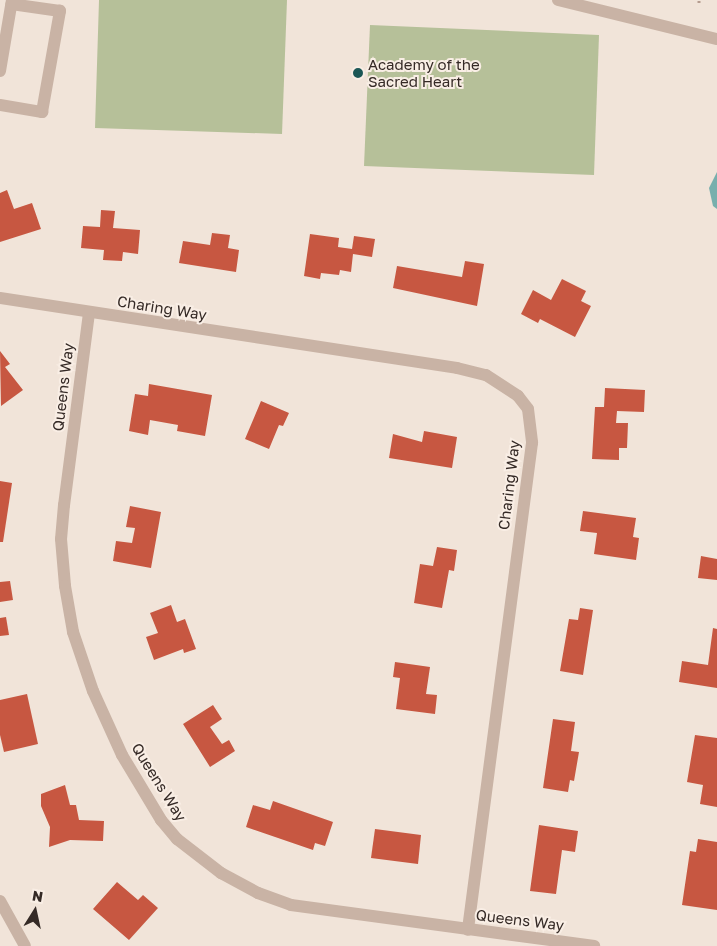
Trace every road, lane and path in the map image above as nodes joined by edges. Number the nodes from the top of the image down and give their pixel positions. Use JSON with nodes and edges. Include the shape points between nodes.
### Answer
{"nodes":[{"id":1,"x":558,"y":0,"type":"edge"},
{"id":2,"x":12,"y":2,"type":"edge"},
{"id":3,"x":717,"y":39,"type":"edge"},
{"id":4,"x":0,"y":71,"type":"edge"},
{"id":5,"x":0,"y":105,"type":"edge"},
{"id":6,"x":0,"y":298,"type":"edge"},
{"id":7,"x":89,"y":313,"type":"junction"},
{"id":8,"x":0,"y":901,"type":"edge"},
{"id":9,"x":468,"y":930,"type":"junction"},
{"id":10,"x":25,"y":946,"type":"edge"},
{"id":11,"x":594,"y":946,"type":"edge"}],
"edges":[{"from":1,"to":3,"type":"street"},
{"from":2,"to":4,"type":"street"},
{"from":2,"to":5,"type":"street","via":[[60,11],[42,112]]},
{"from":6,"to":7,"type":"street","name":"Charing Way"},
{"from":7,"to":9,"type":"street","name":"Queens Way","via":[[64,505],[62,564],[72,625],[85,669],[110,731],[141,789],[177,838],[221,873],[258,893],[313,910]]},
{"from":7,"to":9,"type":"street","name":"Charing Way","via":[[457,368],[486,375],[503,384],[528,409],[532,443],[499,673]]},
{"from":8,"to":10,"type":"street"},
{"from":9,"to":11,"type":"street","name":"Queens Way"}]}
